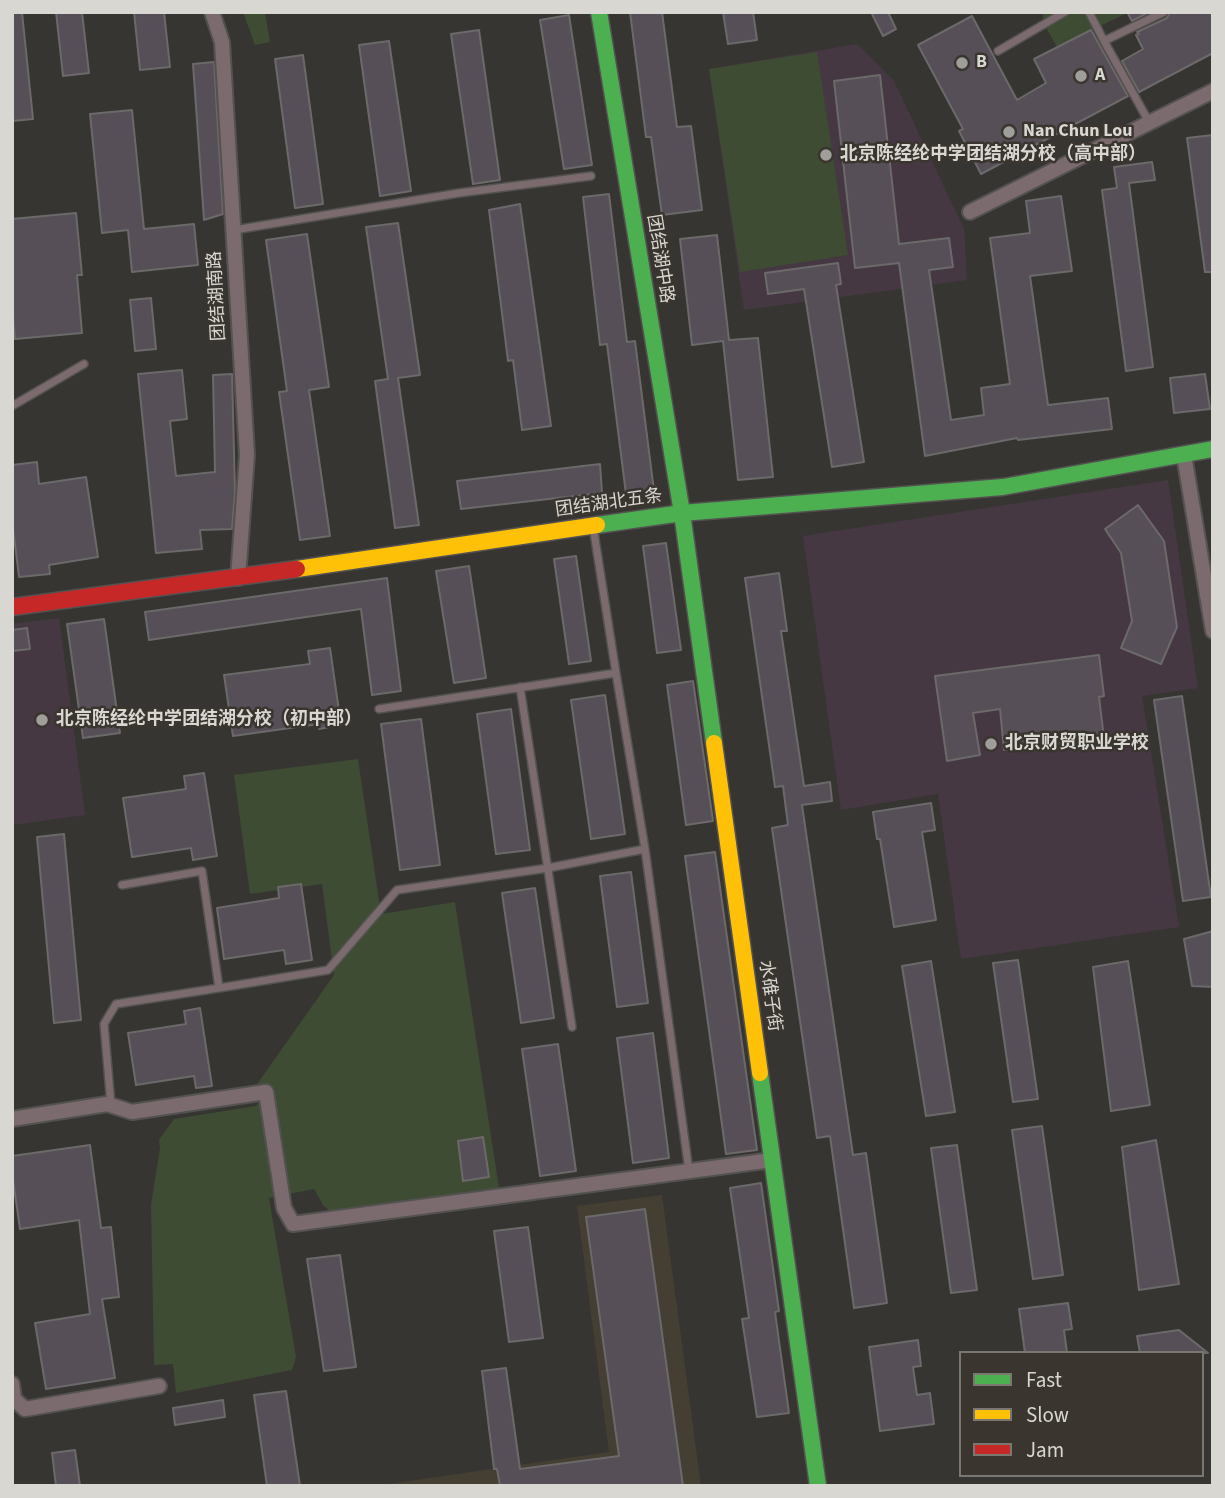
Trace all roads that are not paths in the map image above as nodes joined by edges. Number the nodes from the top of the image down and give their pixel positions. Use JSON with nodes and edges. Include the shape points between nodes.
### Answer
{"nodes":[{"id":1,"x":212,"y":12,"type":"edge"},
{"id":2,"x":599,"y":12,"type":"edge"},
{"id":3,"x":1065,"y":12,"type":"edge"},
{"id":4,"x":1089,"y":12,"type":"edge"},
{"id":5,"x":1164,"y":12,"type":"edge"},
{"id":6,"x":1104,"y":41,"type":"junction"},
{"id":7,"x":998,"y":51,"type":"dead end"},
{"id":8,"x":1213,"y":91,"type":"edge"},
{"id":9,"x":1149,"y":122,"type":"junction"},
{"id":10,"x":591,"y":176,"type":"dead end"},
{"id":11,"x":970,"y":212,"type":"dead end"},
{"id":12,"x":233,"y":230,"type":"junction"},
{"id":13,"x":84,"y":363,"type":"dead end"},
{"id":14,"x":12,"y":406,"type":"edge"},
{"id":15,"x":1213,"y":449,"type":"edge"},
{"id":16,"x":1184,"y":455,"type":"junction"},
{"id":17,"x":682,"y":513,"type":"junction"},
{"id":18,"x":593,"y":526,"type":"junction"},
{"id":19,"x":238,"y":578,"type":"junction"},
{"id":20,"x":12,"y":607,"type":"edge"},
{"id":21,"x":1213,"y":631,"type":"edge"},
{"id":22,"x":616,"y":673,"type":"junction"},
{"id":23,"x":520,"y":687,"type":"junction"},
{"id":24,"x":379,"y":709,"type":"dead end"},
{"id":25,"x":645,"y":849,"type":"junction"},
{"id":26,"x":548,"y":868,"type":"junction"},
{"id":27,"x":122,"y":885,"type":"dead end"},
{"id":28,"x":219,"y":988,"type":"junction"},
{"id":29,"x":572,"y":1027,"type":"dead end"},
{"id":30,"x":111,"y":1105,"type":"junction"},
{"id":31,"x":12,"y":1119,"type":"edge"},
{"id":32,"x":772,"y":1160,"type":"junction"},
{"id":33,"x":690,"y":1172,"type":"junction"},
{"id":34,"x":12,"y":1384,"type":"edge"},
{"id":35,"x":159,"y":1387,"type":"dead end"},
{"id":36,"x":818,"y":1486,"type":"edge"}],
"edges":[{"from":1,"to":12,"type":"street","name":"团结湖南路","via":[[222,42]]},
{"from":2,"to":17,"type":"street","name":"团结湖中路"},
{"from":3,"to":7,"type":"lane"},
{"from":4,"to":6,"type":"lane"},
{"from":5,"to":6,"type":"lane"},
{"from":6,"to":9,"type":"lane"},
{"from":8,"to":9,"type":"street"},
{"from":9,"to":11,"type":"street"},
{"from":10,"to":12,"type":"lane"},
{"from":12,"to":19,"type":"street","name":"团结湖南路","via":[[247,454]]},
{"from":13,"to":14,"type":"lane"},
{"from":15,"to":16,"type":"street","name":"团结湖北五条"},
{"from":16,"to":17,"type":"street","name":"团结湖北五条","via":[[1003,487]]},
{"from":16,"to":21,"type":"street"},
{"from":17,"to":18,"type":"street","name":"团结湖北五条"},
{"from":17,"to":32,"type":"street","name":"水碓子街"},
{"from":18,"to":19,"type":"street","name":"团结湖北五条"},
{"from":18,"to":22,"type":"lane"},
{"from":19,"to":20,"type":"street","name":"团结湖北五条"},
{"from":22,"to":23,"type":"lane"},
{"from":22,"to":25,"type":"lane"},
{"from":23,"to":24,"type":"lane"},
{"from":23,"to":26,"type":"lane"},
{"from":25,"to":26,"type":"lane"},
{"from":25,"to":33,"type":"lane"},
{"from":26,"to":28,"type":"lane","via":[[397,890],[328,970]]},
{"from":26,"to":29,"type":"lane"},
{"from":27,"to":28,"type":"lane","via":[[202,871]]},
{"from":28,"to":30,"type":"lane","via":[[116,1004],[104,1024]]},
{"from":30,"to":31,"type":"street"},
{"from":30,"to":33,"type":"street","via":[[132,1112],[266,1091],[284,1208],[293,1224]]},
{"from":32,"to":33,"type":"street"},
{"from":32,"to":36,"type":"street","name":"水碓子街"},
{"from":34,"to":35,"type":"street","via":[[14,1399],[25,1409]]}]}
